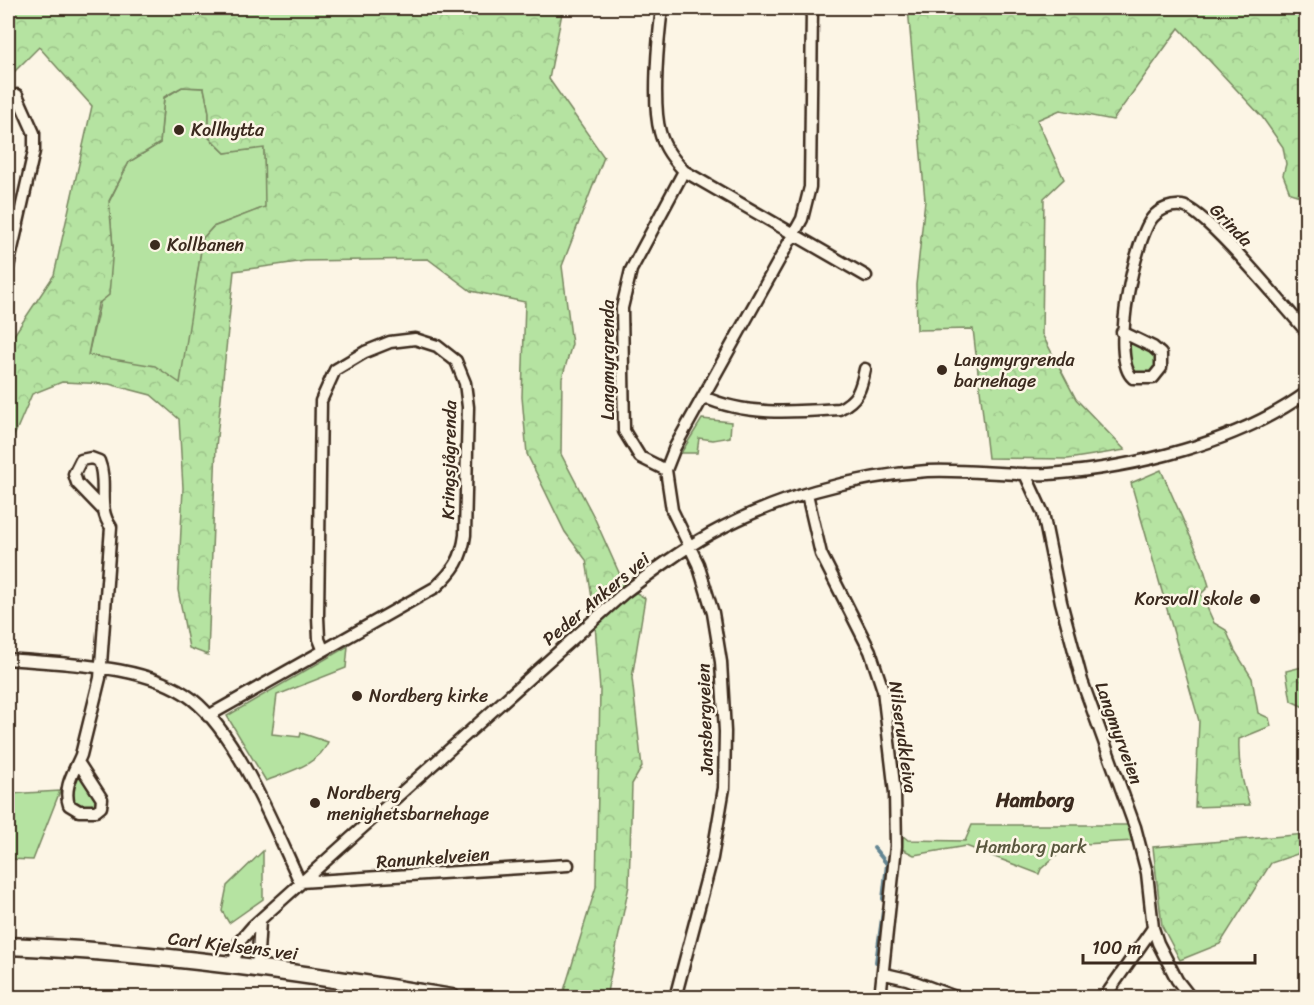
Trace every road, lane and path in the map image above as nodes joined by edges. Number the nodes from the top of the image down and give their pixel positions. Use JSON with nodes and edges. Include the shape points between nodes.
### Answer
{"nodes":[{"id":1,"x":662,"y":8,"type":"edge"},
{"id":2,"x":812,"y":8,"type":"edge"},
{"id":3,"x":17,"y":95,"type":"dead end"},
{"id":4,"x":684,"y":171,"type":"junction"},
{"id":5,"x":794,"y":237,"type":"junction"},
{"id":6,"x":8,"y":267,"type":"edge"},
{"id":7,"x":866,"y":276,"type":"dead end"},
{"id":8,"x":1306,"y":331,"type":"edge"},
{"id":9,"x":1122,"y":332,"type":"junction"},
{"id":10,"x":865,"y":369,"type":"dead end"},
{"id":11,"x":1306,"y":393,"type":"edge"},
{"id":12,"x":704,"y":397,"type":"junction"},
{"id":13,"x":666,"y":470,"type":"junction"},
{"id":14,"x":1025,"y":474,"type":"junction"},
{"id":15,"x":807,"y":494,"type":"junction"},
{"id":16,"x":103,"y":510,"type":"dead end"},
{"id":17,"x":689,"y":547,"type":"junction"},
{"id":18,"x":323,"y":649,"type":"junction"},
{"id":19,"x":8,"y":659,"type":"edge"},
{"id":20,"x":100,"y":668,"type":"junction"},
{"id":21,"x":208,"y":716,"type":"junction"},
{"id":22,"x":78,"y":762,"type":"junction"},
{"id":23,"x":568,"y":865,"type":"dead end"},
{"id":24,"x":300,"y":882,"type":"junction"},
{"id":25,"x":260,"y":921,"type":"junction"},
{"id":26,"x":1153,"y":928,"type":"junction"},
{"id":27,"x":8,"y":946,"type":"edge"},
{"id":28,"x":233,"y":965,"type":"junction"},
{"id":29,"x":258,"y":968,"type":"junction"},
{"id":30,"x":885,"y":974,"type":"junction"},
{"id":31,"x":452,"y":998,"type":"edge"},
{"id":32,"x":675,"y":998,"type":"edge"},
{"id":33,"x":880,"y":998,"type":"edge"},
{"id":34,"x":958,"y":998,"type":"edge"},
{"id":35,"x":1104,"y":998,"type":"edge"},
{"id":36,"x":1191,"y":998,"type":"edge"}],
"edges":[{"from":1,"to":4,"type":"street","via":[[658,41],[660,132],[669,153]]},
{"from":2,"to":5,"type":"street","via":[[810,187]]},
{"from":3,"to":6,"type":"street","via":[[34,133],[34,152]]},
{"from":4,"to":5,"type":"street"},
{"from":4,"to":13,"type":"street","name":"Langmyrgrenda","via":[[631,270],[622,308],[624,431],[640,457]]},
{"from":5,"to":7,"type":"street"},
{"from":5,"to":12,"type":"street"},
{"from":8,"to":9,"type":"street","name":"Grinda","via":[[1195,211],[1179,206],[1158,212],[1145,229]]},
{"from":9,"to":9,"type":"street","name":"Grinda","via":[[1161,354],[1161,368],[1153,378],[1129,375]]},
{"from":10,"to":12,"type":"street","via":[[861,391],[849,405],[839,409],[742,410]]},
{"from":11,"to":14,"type":"street","name":"Peder Ankers vei","via":[[1238,429],[1150,459]]},
{"from":12,"to":13,"type":"street"},
{"from":13,"to":17,"type":"street","via":[[672,510]]},
{"from":14,"to":15,"type":"street","name":"Peder Ankers vei","via":[[927,471]]},
{"from":14,"to":26,"type":"street","name":"Langmyrveien","via":[[1043,513],[1082,681],[1136,827],[1147,873]]},
{"from":15,"to":17,"type":"street","name":"Peder Ankers vei","via":[[744,517]]},
{"from":15,"to":30,"type":"street","name":"Nilserudkleiva","via":[[822,554],[870,651],[883,690],[895,793],[896,846]]},
{"from":16,"to":20,"type":"street","via":[[111,527]]},
{"from":17,"to":24,"type":"street","name":"Peder Ankers vei","via":[[624,593]]},
{"from":17,"to":32,"type":"street","name":"Jansbergveien","via":[[706,588],[717,635],[725,732],[724,788],[712,858]]},
{"from":18,"to":18,"type":"street","name":"Kringsjågrenda","via":[[436,587],[456,568],[462,554],[468,407],[465,383],[456,361],[436,346],[415,339],[390,342],[365,352],[335,370],[321,401],[318,616]]},
{"from":18,"to":21,"type":"street","name":"Kringsjågrenda"},
{"from":19,"to":20,"type":"street"},
{"from":20,"to":21,"type":"street","via":[[175,688],[193,699]]},
{"from":20,"to":22,"type":"street"},
{"from":21,"to":24,"type":"street","via":[[230,743]]},
{"from":22,"to":22,"type":"street","via":[[102,799],[96,811],[79,811],[69,805],[66,790]]},
{"from":23,"to":24,"type":"street","name":"Ranunkelveien"},
{"from":24,"to":25,"type":"street","name":"Peder Ankers vei"},
{"from":25,"to":28,"type":"street","name":"Peder Ankers vei","via":[[240,941]]},
{"from":25,"to":29,"type":"street"},
{"from":26,"to":35,"type":"street"},
{"from":26,"to":36,"type":"street","name":"Langmyrveien","via":[[1170,968]]},
{"from":27,"to":28,"type":"main road","name":"Carl Kjelsens vei","via":[[98,950]]},
{"from":28,"to":29,"type":"main road","name":"Carl Kjelsens vei"},
{"from":29,"to":31,"type":"main road","name":"Carl Kjelsens vei"},
{"from":30,"to":33,"type":"street","name":"Nilserudkleiva"},
{"from":30,"to":34,"type":"street","via":[[908,978]]}]}
